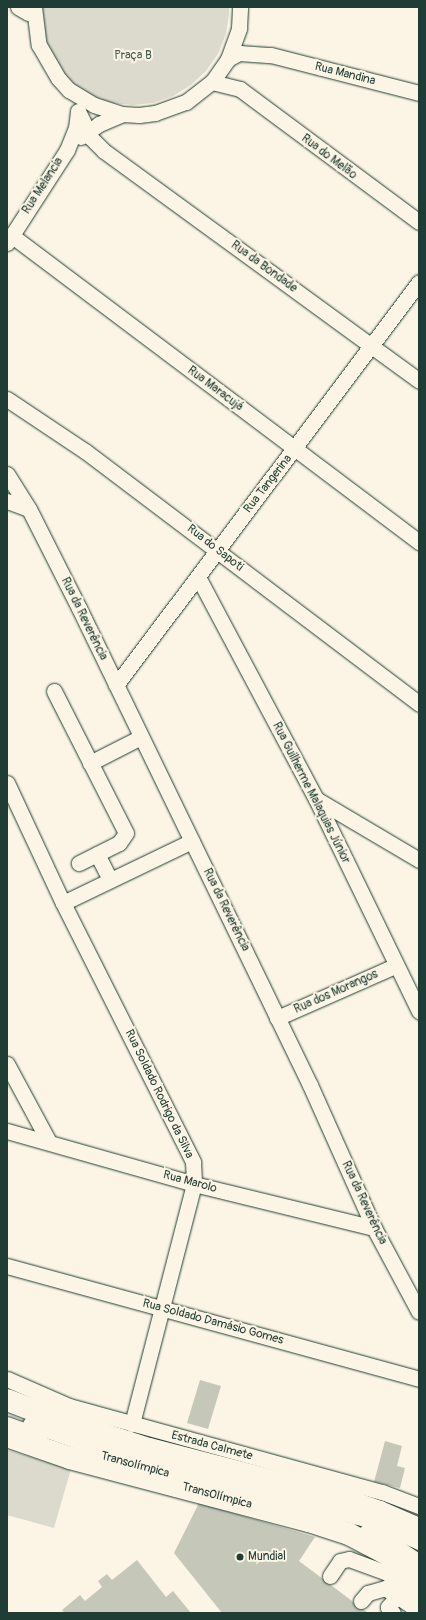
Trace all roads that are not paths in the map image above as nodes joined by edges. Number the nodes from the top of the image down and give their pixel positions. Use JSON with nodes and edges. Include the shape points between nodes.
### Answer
{"nodes":[{"id":1,"x":240,"y":7,"type":"edge"},
{"id":2,"x":26,"y":8,"type":"edge"},
{"id":3,"x":239,"y":28,"type":"junction"},
{"id":4,"x":271,"y":55,"type":"junction"},
{"id":5,"x":227,"y":62,"type":"junction"},
{"id":6,"x":59,"y":79,"type":"junction"},
{"id":7,"x":212,"y":82,"type":"junction"},
{"id":8,"x":240,"y":90,"type":"junction"},
{"id":9,"x":419,"y":93,"type":"edge"},
{"id":10,"x":78,"y":111,"type":"junction"},
{"id":11,"x":122,"y":114,"type":"junction"},
{"id":12,"x":93,"y":128,"type":"junction"},
{"id":13,"x":67,"y":150,"type":"junction"},
{"id":14,"x":419,"y":222,"type":"edge"},
{"id":15,"x":9,"y":239,"type":"edge"},
{"id":16,"x":419,"y":282,"type":"edge"},
{"id":17,"x":372,"y":346,"type":"junction"},
{"id":18,"x":419,"y":381,"type":"edge"},
{"id":19,"x":7,"y":399,"type":"edge"},
{"id":20,"x":295,"y":450,"type":"junction"},
{"id":21,"x":7,"y":474,"type":"edge"},
{"id":22,"x":7,"y":501,"type":"edge"},
{"id":23,"x":30,"y":509,"type":"junction"},
{"id":24,"x":419,"y":542,"type":"edge"},
{"id":25,"x":218,"y":549,"type":"junction"},
{"id":26,"x":198,"y":577,"type":"junction"},
{"id":27,"x":116,"y":685,"type":"junction"},
{"id":28,"x":54,"y":691,"type":"dead end"},
{"id":29,"x":419,"y":704,"type":"edge"},
{"id":30,"x":141,"y":737,"type":"junction"},
{"id":31,"x":90,"y":763,"type":"junction"},
{"id":32,"x":7,"y":782,"type":"edge"},
{"id":33,"x":316,"y":799,"type":"junction"},
{"id":34,"x":192,"y":841,"type":"junction"},
{"id":35,"x":97,"y":854,"type":"junction"},
{"id":36,"x":419,"y":860,"type":"edge"},
{"id":37,"x":79,"y":863,"type":"dead end"},
{"id":38,"x":110,"y":880,"type":"junction"},
{"id":39,"x":63,"y":903,"type":"junction"},
{"id":40,"x":395,"y":966,"type":"junction"},
{"id":41,"x":419,"y":1011,"type":"edge"},
{"id":42,"x":277,"y":1018,"type":"junction"},
{"id":43,"x":7,"y":1064,"type":"edge"},
{"id":44,"x":7,"y":1131,"type":"edge"},
{"id":45,"x":49,"y":1142,"type":"junction"},
{"id":46,"x":194,"y":1184,"type":"junction"},
{"id":47,"x":374,"y":1228,"type":"junction"},
{"id":48,"x":7,"y":1266,"type":"edge"},
{"id":49,"x":162,"y":1308,"type":"junction"},
{"id":50,"x":419,"y":1312,"type":"edge"},
{"id":51,"x":7,"y":1378,"type":"edge"},
{"id":52,"x":419,"y":1379,"type":"edge"},
{"id":53,"x":7,"y":1400,"type":"edge"},
{"id":54,"x":7,"y":1414,"type":"edge"},
{"id":55,"x":7,"y":1424,"type":"edge"},
{"id":56,"x":132,"y":1424,"type":"junction"},
{"id":57,"x":7,"y":1436,"type":"edge"},
{"id":58,"x":419,"y":1506,"type":"edge"},
{"id":59,"x":419,"y":1529,"type":"edge"},
{"id":60,"x":419,"y":1542,"type":"edge"},
{"id":61,"x":419,"y":1562,"type":"edge"},
{"id":62,"x":419,"y":1575,"type":"edge"},
{"id":63,"x":330,"y":1576,"type":"dead end"},
{"id":64,"x":398,"y":1595,"type":"junction"},
{"id":65,"x":419,"y":1595,"type":"edge"},
{"id":66,"x":361,"y":1601,"type":"dead end"},
{"id":67,"x":419,"y":1611,"type":"edge"},
{"id":68,"x":393,"y":1613,"type":"edge"}],
"edges":[{"from":1,"to":3,"type":"street"},
{"from":2,"to":6,"type":"street","via":[[35,26],[39,45]]},
{"from":3,"to":4,"type":"street","name":"Rua Mandina","via":[[246,40]]},
{"from":3,"to":5,"type":"street"},
{"from":4,"to":5,"type":"street","name":"Rua Mandina","via":[[239,53]]},
{"from":4,"to":9,"type":"street","name":"Rua Mandina"},
{"from":5,"to":7,"type":"street"},
{"from":5,"to":8,"type":"street","name":"Rua do Melão"},
{"from":6,"to":10,"type":"street"},
{"from":6,"to":11,"type":"street","via":[[69,90],[94,106]]},
{"from":7,"to":8,"type":"street","name":"Rua do Melão"},
{"from":7,"to":11,"type":"street","via":[[191,99],[171,108],[144,114]]},
{"from":8,"to":14,"type":"street","name":"Rua do Melão"},
{"from":10,"to":12,"type":"street","name":"Rua da Bondade"},
{"from":10,"to":13,"type":"street","name":"Rua Melancia","via":[[76,128]]},
{"from":11,"to":12,"type":"street","name":"Rua Melancia"},
{"from":12,"to":13,"type":"street","name":"Rua Melancia"},
{"from":12,"to":17,"type":"street","name":"Rua da Bondade","via":[[96,144],[108,154]]},
{"from":13,"to":15,"type":"street","name":"Rua Melancia"},
{"from":15,"to":20,"type":"street","name":"Rua Maracujá"},
{"from":16,"to":17,"type":"street","name":"Rua Tangerina"},
{"from":17,"to":18,"type":"street","name":"Rua da Bondade"},
{"from":17,"to":20,"type":"street","name":"Rua Tangerina"},
{"from":19,"to":25,"type":"street","name":"Rua do Sapoti","via":[[85,450]]},
{"from":20,"to":24,"type":"street","name":"Rua Maracujá"},
{"from":20,"to":25,"type":"street","name":"Rua Tangerina"},
{"from":21,"to":23,"type":"street","name":"Rua da Reverência"},
{"from":22,"to":23,"type":"street"},
{"from":23,"to":27,"type":"street","name":"Rua da Reverência"},
{"from":25,"to":26,"type":"street","name":"Rua Tangerina"},
{"from":25,"to":29,"type":"street","name":"Rua do Sapoti"},
{"from":26,"to":27,"type":"street","name":"Rua Tangerina"},
{"from":26,"to":33,"type":"street","name":"Rua Guilherme Malaquias Júnior"},
{"from":27,"to":30,"type":"street","name":"Rua da Reverência"},
{"from":28,"to":31,"type":"street"},
{"from":30,"to":31,"type":"street"},
{"from":30,"to":34,"type":"street","name":"Rua da Reverência"},
{"from":31,"to":35,"type":"street","via":[[126,833],[119,843]]},
{"from":32,"to":39,"type":"street","name":"Rua Soldado Rodrigo da Silva"},
{"from":33,"to":36,"type":"street"},
{"from":33,"to":40,"type":"street","name":"Rua Guilherme Malaquias Júnior"},
{"from":34,"to":38,"type":"street"},
{"from":34,"to":42,"type":"street","name":"Rua da Reverência"},
{"from":35,"to":37,"type":"street"},
{"from":35,"to":38,"type":"street"},
{"from":38,"to":39,"type":"street"},
{"from":39,"to":46,"type":"street","name":"Rua Soldado Rodrigo da Silva","via":[[193,1162]]},
{"from":40,"to":41,"type":"street","name":"Rua Guilherme Malaquias Júnior"},
{"from":40,"to":42,"type":"street","name":"Rua dos Morangos"},
{"from":42,"to":47,"type":"street","name":"Rua da Reverência"},
{"from":43,"to":45,"type":"street"},
{"from":44,"to":45,"type":"street","name":"Rua Marolo"},
{"from":45,"to":46,"type":"street","name":"Rua Marolo"},
{"from":46,"to":47,"type":"street","name":"Rua Marolo"},
{"from":46,"to":49,"type":"street","name":"Rua Soldado Rodrigo da Silva"},
{"from":47,"to":50,"type":"street","name":"Rua da Reverência"},
{"from":48,"to":49,"type":"street","name":"Rua Soldado Damásio Gomes"},
{"from":49,"to":52,"type":"street","name":"Rua Soldado Damásio Gomes"},
{"from":49,"to":56,"type":"street","name":"Rua Soldado Rodrigo da Silva"},
{"from":51,"to":56,"type":"street","name":"Estrada Calmete","via":[[69,1406]]},
{"from":53,"to":59,"type":"highway","name":"TransOlímpica","via":[[149,1449],[339,1498]]},
{"from":54,"to":60,"type":"street","name":"Transolímpica","via":[[80,1442],[370,1520]]},
{"from":55,"to":61,"type":"street","name":"Transolímpica","via":[[70,1448],[305,1511],[358,1528],[391,1543]]},
{"from":56,"to":58,"type":"street","name":"Estrada Calmete","via":[[382,1492]]},
{"from":57,"to":62,"type":"highway","name":"TransOlímpica","via":[[70,1458],[316,1523],[368,1544]]},
{"from":63,"to":65,"type":"street","via":[[340,1561],[349,1559],[387,1573]]},
{"from":64,"to":66,"type":"street","via":[[385,1588],[378,1588]]},
{"from":64,"to":67,"type":"street"},
{"from":64,"to":68,"type":"street","via":[[388,1607]]}]}
